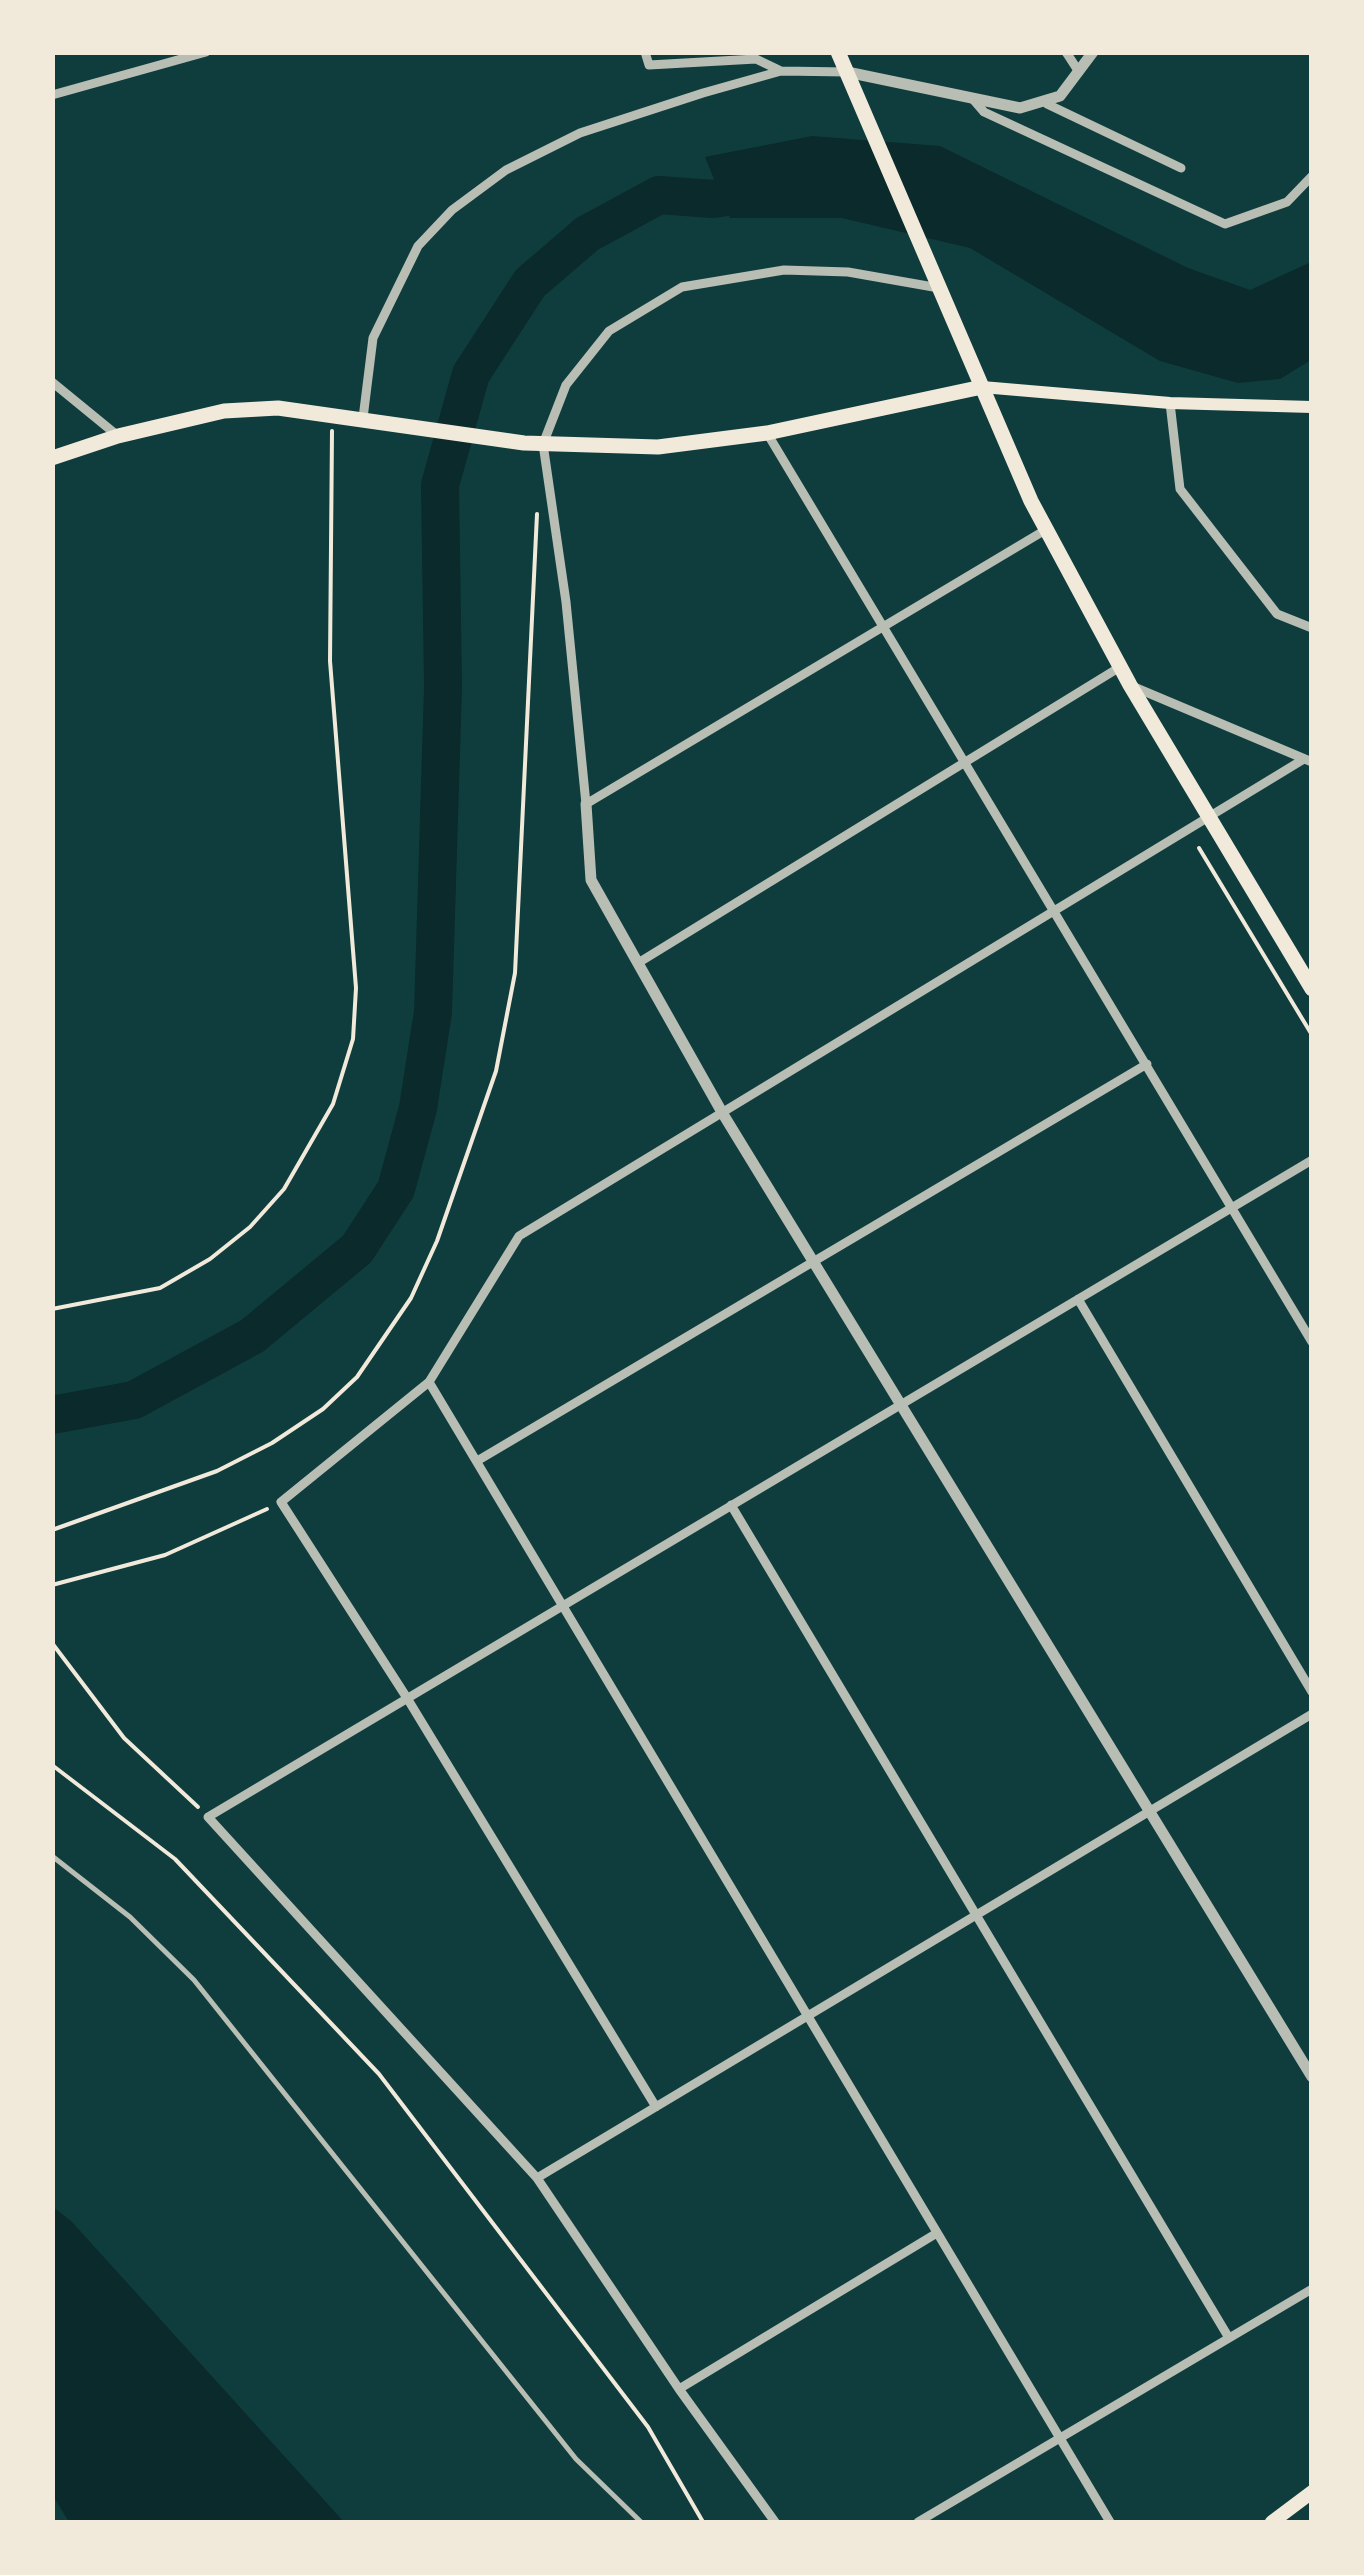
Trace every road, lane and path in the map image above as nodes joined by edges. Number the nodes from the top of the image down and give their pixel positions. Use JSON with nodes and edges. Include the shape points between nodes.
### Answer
{"nodes":[{"id":1,"x":206,"y":52,"type":"edge"},
{"id":2,"x":645,"y":52,"type":"edge"},
{"id":3,"x":838,"y":52,"type":"edge"},
{"id":4,"x":1066,"y":52,"type":"edge"},
{"id":5,"x":1093,"y":52,"type":"edge"},
{"id":6,"x":781,"y":71,"type":"junction"},
{"id":7,"x":847,"y":72,"type":"junction"},
{"id":8,"x":1079,"y":72,"type":"junction"},
{"id":9,"x":52,"y":96,"type":"edge"},
{"id":10,"x":972,"y":98,"type":"junction"},
{"id":11,"x":1047,"y":104,"type":"junction"},
{"id":12,"x":1181,"y":168,"type":"dead end"},
{"id":13,"x":1312,"y":176,"type":"edge"},
{"id":14,"x":939,"y":288,"type":"junction"},
{"id":15,"x":52,"y":382,"type":"edge"},
{"id":16,"x":982,"y":388,"type":"junction"},
{"id":17,"x":1170,"y":403,"type":"junction"},
{"id":18,"x":1312,"y":408,"type":"edge"},
{"id":19,"x":332,"y":414,"type":"junction"},
{"id":20,"x":363,"y":418,"type":"junction"},
{"id":21,"x":767,"y":433,"type":"junction"},
{"id":22,"x":118,"y":436,"type":"junction"},
{"id":23,"x":543,"y":444,"type":"junction"},
{"id":24,"x":52,"y":458,"type":"edge"},
{"id":25,"x":537,"y":514,"type":"dead end"},
{"id":26,"x":1047,"y":528,"type":"junction"},
{"id":27,"x":880,"y":626,"type":"junction"},
{"id":28,"x":1312,"y":628,"type":"edge"},
{"id":29,"x":1120,"y":666,"type":"junction"},
{"id":30,"x":1130,"y":685,"type":"junction"},
{"id":31,"x":1308,"y":760,"type":"edge"},
{"id":32,"x":963,"y":763,"type":"junction"},
{"id":33,"x":586,"y":804,"type":"junction"},
{"id":34,"x":1208,"y":817,"type":"junction"},
{"id":35,"x":1199,"y":848,"type":"dead end"},
{"id":36,"x":1053,"y":912,"type":"junction"},
{"id":37,"x":638,"y":963,"type":"junction"},
{"id":38,"x":1312,"y":989,"type":"edge"},
{"id":39,"x":1312,"y":1035,"type":"edge"},
{"id":40,"x":1147,"y":1064,"type":"junction"},
{"id":41,"x":724,"y":1114,"type":"junction"},
{"id":42,"x":1312,"y":1160,"type":"edge"},
{"id":43,"x":1230,"y":1208,"type":"junction"},
{"id":44,"x":814,"y":1262,"type":"junction"},
{"id":45,"x":1078,"y":1299,"type":"junction"},
{"id":46,"x":52,"y":1309,"type":"edge"},
{"id":47,"x":1312,"y":1342,"type":"edge"},
{"id":48,"x":429,"y":1382,"type":"junction"},
{"id":49,"x":901,"y":1404,"type":"junction"},
{"id":50,"x":476,"y":1462,"type":"junction"},
{"id":51,"x":281,"y":1502,"type":"junction"},
{"id":52,"x":732,"y":1504,"type":"junction"},
{"id":53,"x":52,"y":1530,"type":"edge"},
{"id":54,"x":52,"y":1584,"type":"edge"},
{"id":55,"x":562,"y":1606,"type":"junction"},
{"id":56,"x":52,"y":1643,"type":"edge"},
{"id":57,"x":1312,"y":1692,"type":"edge"},
{"id":58,"x":407,"y":1698,"type":"junction"},
{"id":59,"x":1312,"y":1714,"type":"edge"},
{"id":60,"x":52,"y":1765,"type":"edge"},
{"id":61,"x":1149,"y":1811,"type":"junction"},
{"id":62,"x":208,"y":1817,"type":"junction"},
{"id":63,"x":52,"y":1856,"type":"edge"},
{"id":64,"x":976,"y":1914,"type":"junction"},
{"id":65,"x":807,"y":2016,"type":"junction"},
{"id":66,"x":1312,"y":2077,"type":"edge"},
{"id":67,"x":656,"y":2107,"type":"junction"},
{"id":68,"x":537,"y":2178,"type":"junction"},
{"id":69,"x":937,"y":2232,"type":"junction"},
{"id":70,"x":1312,"y":2290,"type":"edge"},
{"id":71,"x":1229,"y":2338,"type":"junction"},
{"id":72,"x":678,"y":2389,"type":"junction"},
{"id":73,"x":1060,"y":2438,"type":"junction"},
{"id":74,"x":1312,"y":2492,"type":"edge"},
{"id":75,"x":641,"y":2522,"type":"edge"},
{"id":76,"x":703,"y":2522,"type":"edge"},
{"id":77,"x":775,"y":2522,"type":"edge"},
{"id":78,"x":918,"y":2522,"type":"edge"},
{"id":79,"x":1110,"y":2522,"type":"edge"},
{"id":80,"x":1272,"y":2522,"type":"edge"}],
"edges":[{"from":1,"to":9,"type":"street"},
{"from":2,"to":6,"type":"street","via":[[649,64],[756,59]]},
{"from":3,"to":7,"type":"highway"},
{"from":4,"to":8,"type":"street"},
{"from":5,"to":8,"type":"street"},
{"from":6,"to":7,"type":"street"},
{"from":6,"to":20,"type":"street","via":[[580,133],[506,170],[452,210],[418,246],[388,299],[373,338]]},
{"from":7,"to":10,"type":"street"},
{"from":7,"to":14,"type":"highway"},
{"from":8,"to":11,"type":"street"},
{"from":10,"to":11,"type":"street","via":[[1020,108]]},
{"from":10,"to":13,"type":"street","via":[[984,112],[1225,224],[1287,202]]},
{"from":11,"to":12,"type":"street"},
{"from":14,"to":16,"type":"highway"},
{"from":14,"to":23,"type":"street","via":[[848,272],[784,270],[682,287],[609,331],[566,385]]},
{"from":15,"to":22,"type":"street"},
{"from":16,"to":17,"type":"main road"},
{"from":16,"to":21,"type":"highway"},
{"from":16,"to":26,"type":"highway"},
{"from":17,"to":18,"type":"main road"},
{"from":17,"to":28,"type":"street","via":[[1180,489],[1277,614]]},
{"from":19,"to":20,"type":"highway"},
{"from":19,"to":22,"type":"highway","via":[[224,411]]},
{"from":19,"to":46,"type":"path","via":[[330,661],[356,988],[353,1040],[334,1104],[284,1189],[210,1259],[160,1288]]},
{"from":20,"to":23,"type":"highway"},
{"from":21,"to":23,"type":"highway","via":[[658,446]]},
{"from":21,"to":27,"type":"street"},
{"from":22,"to":24,"type":"highway"},
{"from":23,"to":33,"type":"street"},
{"from":25,"to":53,"type":"path","via":[[515,973],[496,1072],[411,1298],[357,1377],[272,1443],[202,1477]]},
{"from":26,"to":27,"type":"street"},
{"from":26,"to":29,"type":"highway"},
{"from":27,"to":32,"type":"street"},
{"from":27,"to":33,"type":"street"},
{"from":29,"to":30,"type":"highway"},
{"from":29,"to":32,"type":"street"},
{"from":30,"to":31,"type":"street"},
{"from":30,"to":34,"type":"highway"},
{"from":31,"to":34,"type":"street"},
{"from":32,"to":36,"type":"street"},
{"from":32,"to":37,"type":"street"},
{"from":33,"to":37,"type":"street","via":[[591,880]]},
{"from":34,"to":36,"type":"street"},
{"from":34,"to":38,"type":"highway"},
{"from":35,"to":39,"type":"path"},
{"from":36,"to":40,"type":"street"},
{"from":36,"to":41,"type":"street"},
{"from":37,"to":41,"type":"street"},
{"from":40,"to":43,"type":"street"},
{"from":40,"to":44,"type":"street"},
{"from":41,"to":44,"type":"street"},
{"from":41,"to":48,"type":"street","via":[[519,1236]]},
{"from":42,"to":43,"type":"street"},
{"from":43,"to":45,"type":"street"},
{"from":43,"to":47,"type":"street"},
{"from":44,"to":49,"type":"street"},
{"from":44,"to":50,"type":"street"},
{"from":45,"to":49,"type":"street"},
{"from":45,"to":57,"type":"street"},
{"from":48,"to":50,"type":"street"},
{"from":48,"to":51,"type":"street"},
{"from":49,"to":52,"type":"street"},
{"from":49,"to":61,"type":"street"},
{"from":50,"to":55,"type":"street"},
{"from":51,"to":54,"type":"path","via":[[165,1555]]},
{"from":51,"to":58,"type":"street"},
{"from":52,"to":55,"type":"street"},
{"from":52,"to":64,"type":"street"},
{"from":55,"to":58,"type":"street"},
{"from":55,"to":65,"type":"street"},
{"from":56,"to":62,"type":"path","via":[[124,1738]]},
{"from":58,"to":62,"type":"street"},
{"from":58,"to":67,"type":"street"},
{"from":59,"to":61,"type":"street"},
{"from":60,"to":76,"type":"path","via":[[174,1859],[379,2074],[648,2427]]},
{"from":61,"to":64,"type":"street"},
{"from":61,"to":66,"type":"street"},
{"from":62,"to":68,"type":"street"},
{"from":63,"to":75,"type":"lane","via":[[130,1916],[194,1980],[576,2459]]},
{"from":64,"to":65,"type":"street"},
{"from":64,"to":71,"type":"street"},
{"from":65,"to":67,"type":"street"},
{"from":65,"to":69,"type":"street"},
{"from":67,"to":68,"type":"street"},
{"from":68,"to":72,"type":"street"},
{"from":69,"to":72,"type":"street"},
{"from":69,"to":73,"type":"street"},
{"from":70,"to":71,"type":"street"},
{"from":71,"to":73,"type":"street"},
{"from":72,"to":77,"type":"street"},
{"from":73,"to":78,"type":"street"},
{"from":73,"to":79,"type":"street"},
{"from":74,"to":80,"type":"main road"}]}
